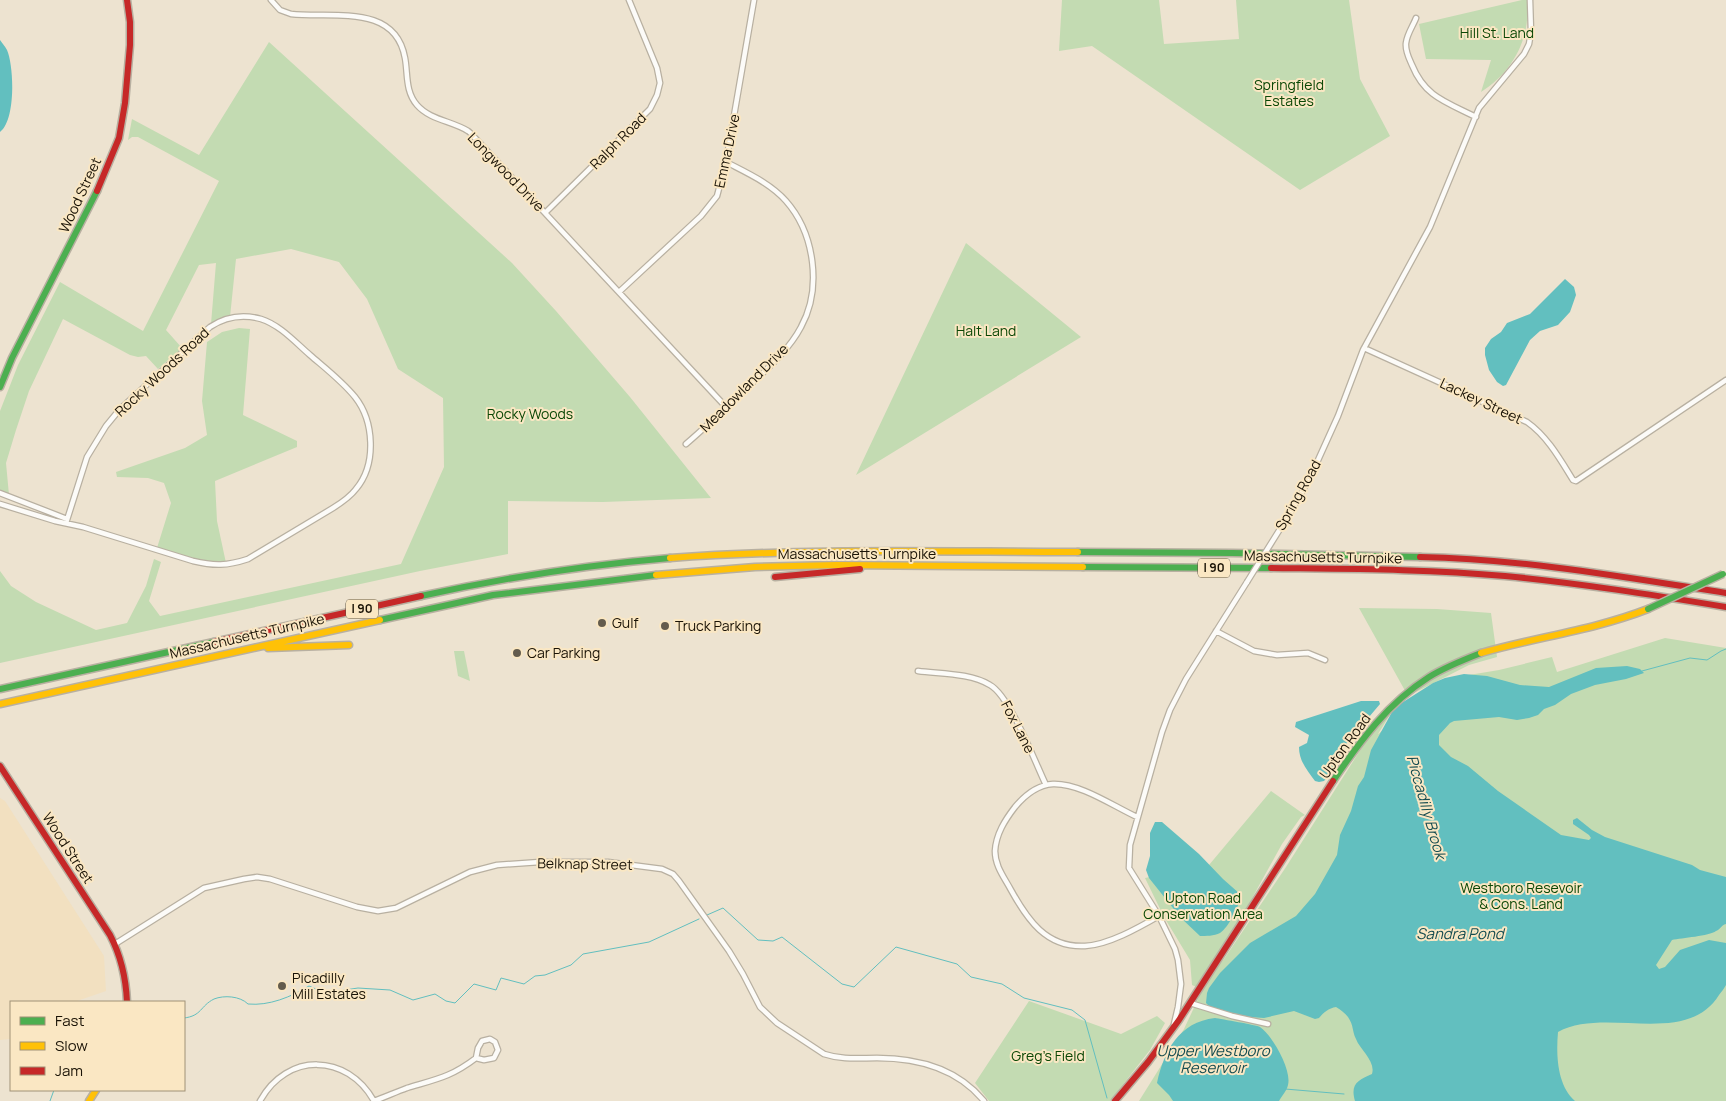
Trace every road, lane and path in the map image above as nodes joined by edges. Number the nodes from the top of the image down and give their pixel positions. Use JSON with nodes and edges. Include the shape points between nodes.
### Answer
{"nodes":[{"id":1,"x":127,"y":0,"type":"edge"},
{"id":2,"x":271,"y":0,"type":"edge"},
{"id":3,"x":628,"y":0,"type":"edge"},
{"id":4,"x":754,"y":0,"type":"edge"},
{"id":5,"x":1530,"y":0,"type":"edge"},
{"id":6,"x":1416,"y":18,"type":"dead end"},
{"id":7,"x":1476,"y":117,"type":"junction"},
{"id":8,"x":726,"y":162,"type":"junction"},
{"id":9,"x":545,"y":213,"type":"junction"},
{"id":10,"x":619,"y":292,"type":"junction"},
{"id":11,"x":1364,"y":348,"type":"junction"},
{"id":12,"x":1726,"y":380,"type":"edge"},
{"id":13,"x":0,"y":387,"type":"edge"},
{"id":14,"x":726,"y":407,"type":"junction"},
{"id":15,"x":686,"y":444,"type":"dead end"},
{"id":16,"x":0,"y":493,"type":"edge"},
{"id":17,"x":0,"y":504,"type":"edge"},
{"id":18,"x":67,"y":521,"type":"junction"},
{"id":19,"x":897,"y":566,"type":"junction"},
{"id":20,"x":1724,"y":574,"type":"edge"},
{"id":21,"x":775,"y":577,"type":"dead end"},
{"id":22,"x":1726,"y":593,"type":"edge"},
{"id":23,"x":1726,"y":607,"type":"edge"},
{"id":24,"x":1216,"y":631,"type":"junction"},
{"id":25,"x":349,"y":645,"type":"dead end"},
{"id":26,"x":251,"y":648,"type":"junction"},
{"id":27,"x":1326,"y":660,"type":"dead end"},
{"id":28,"x":918,"y":671,"type":"dead end"},
{"id":29,"x":0,"y":689,"type":"edge"},
{"id":30,"x":0,"y":704,"type":"edge"},
{"id":31,"x":0,"y":766,"type":"edge"},
{"id":32,"x":1046,"y":785,"type":"junction"},
{"id":33,"x":1137,"y":817,"type":"junction"},
{"id":34,"x":1158,"y":916,"type":"junction"},
{"id":35,"x":115,"y":944,"type":"junction"},
{"id":36,"x":127,"y":1001,"type":"edge"},
{"id":37,"x":1190,"y":1003,"type":"junction"},
{"id":38,"x":1268,"y":1024,"type":"dead end"},
{"id":39,"x":1173,"y":1028,"type":"junction"},
{"id":40,"x":476,"y":1058,"type":"junction"},
{"id":41,"x":260,"y":1101,"type":"edge"},
{"id":42,"x":374,"y":1101,"type":"edge"},
{"id":43,"x":984,"y":1101,"type":"edge"},
{"id":44,"x":1115,"y":1101,"type":"edge"}],
"edges":[{"from":1,"to":13,"type":"main road","name":"Wood Street","via":[[130,45],[124,115],[117,143]]},
{"from":2,"to":9,"type":"street","name":"Longwood Drive","via":[[280,10],[291,14],[357,16],[372,19],[386,27],[402,49],[409,91],[416,104],[425,112],[468,131]]},
{"from":3,"to":9,"type":"street","name":"Ralph Road","via":[[656,68],[660,83],[657,95],[650,109]]},
{"from":4,"to":8,"type":"street","name":"Emma Drive"},
{"from":5,"to":7,"type":"street","name":"Spring Road","via":[[1529,44],[1486,98]]},
{"from":6,"to":7,"type":"street","via":[[1406,49],[1421,84],[1433,95]]},
{"from":7,"to":11,"type":"street","name":"Spring Road","via":[[1428,232]]},
{"from":8,"to":10,"type":"street","name":"Emma Drive","via":[[717,196],[701,216]]},
{"from":8,"to":14,"type":"street","name":"Meadowland Drive","via":[[757,178],[786,202],[800,220],[809,243],[813,277],[810,308],[801,328],[765,371]]},
{"from":9,"to":10,"type":"street","name":"Longwood Drive"},
{"from":10,"to":14,"type":"street","name":"Longwood Drive"},
{"from":11,"to":12,"type":"street","name":"Lackey Street","via":[[1526,422],[1536,429],[1576,481]]},
{"from":11,"to":24,"type":"street","name":"Spring Road","bridge":true,"via":[[1338,416],[1298,500]]},
{"from":14,"to":15,"type":"street","name":"Meadowland Drive"},
{"from":16,"to":18,"type":"street","name":"Rocky Woods Road"},
{"from":17,"to":18,"type":"street","name":"Rocky Woods Road","via":[[54,521]]},
{"from":18,"to":18,"type":"street","name":"Rocky Woods Road","via":[[207,564],[233,564],[248,559],[345,501],[357,488],[368,462],[368,420],[346,386],[272,324],[241,317],[220,320],[120,409],[106,426],[87,457]]},
{"from":19,"to":21,"type":"main road"},
{"from":19,"to":23,"type":"main road","name":"Massachusetts Turnpike","number":"I 90","via":[[1445,572],[1564,583]]},
{"from":19,"to":26,"type":"main road","name":"Massachusetts Turnpike","number":"I 90","via":[[732,568],[577,583],[470,600]]},
{"from":20,"to":37,"type":"main road","name":"Upton Road","bridge":true,"via":[[1648,609],[1609,622],[1462,660],[1430,676],[1402,696],[1376,721],[1349,758]]},
{"from":22,"to":29,"type":"main road","name":"Massachusetts Turnpike","number":"I 90","via":[[1571,569],[1466,558],[1232,553],[741,553],[636,561],[488,582]]},
{"from":24,"to":27,"type":"street","via":[[1254,651],[1277,655],[1308,653]]},
{"from":24,"to":33,"type":"street","name":"Spring Road","via":[[1170,710]]},
{"from":25,"to":26,"type":"main road"},
{"from":26,"to":30,"type":"main road","name":"Massachusetts Turnpike","number":"I 90"},
{"from":28,"to":32,"type":"street","name":"Fox Lane","via":[[981,681],[1000,693]]},
{"from":31,"to":35,"type":"main road","name":"Wood Street"},
{"from":32,"to":33,"type":"street","via":[[1074,787]]},
{"from":32,"to":34,"type":"street","via":[[1030,792],[1014,809],[1001,828],[995,851],[1001,873],[1032,923],[1050,938],[1084,946],[1106,941]]},
{"from":33,"to":34,"type":"street","name":"Spring Road","via":[[1128,856],[1129,868]]},
{"from":34,"to":39,"type":"street","name":"Spring Road","via":[[1175,949],[1181,972]]},
{"from":35,"to":36,"type":"main road","name":"Wood Street","via":[[123,967]]},
{"from":35,"to":43,"type":"street","name":"Belknap Street","via":[[204,888],[244,878],[270,879],[378,912],[396,908],[470,872],[497,866],[559,861],[646,866],[668,872],[679,881],[729,951],[760,1006],[777,1023],[832,1057],[898,1059],[930,1064],[968,1084]]},
{"from":37,"to":38,"type":"street"},
{"from":37,"to":39,"type":"main road","name":"Upton Road"},
{"from":39,"to":44,"type":"main road","name":"Upton Road"},
{"from":40,"to":40,"type":"street","via":[[482,1041],[490,1039],[495,1042],[498,1050],[494,1058]]},
{"from":40,"to":42,"type":"street","via":[[457,1072]]},
{"from":41,"to":42,"type":"street","via":[[269,1087],[287,1072],[314,1064],[342,1069],[367,1090]]}]}
